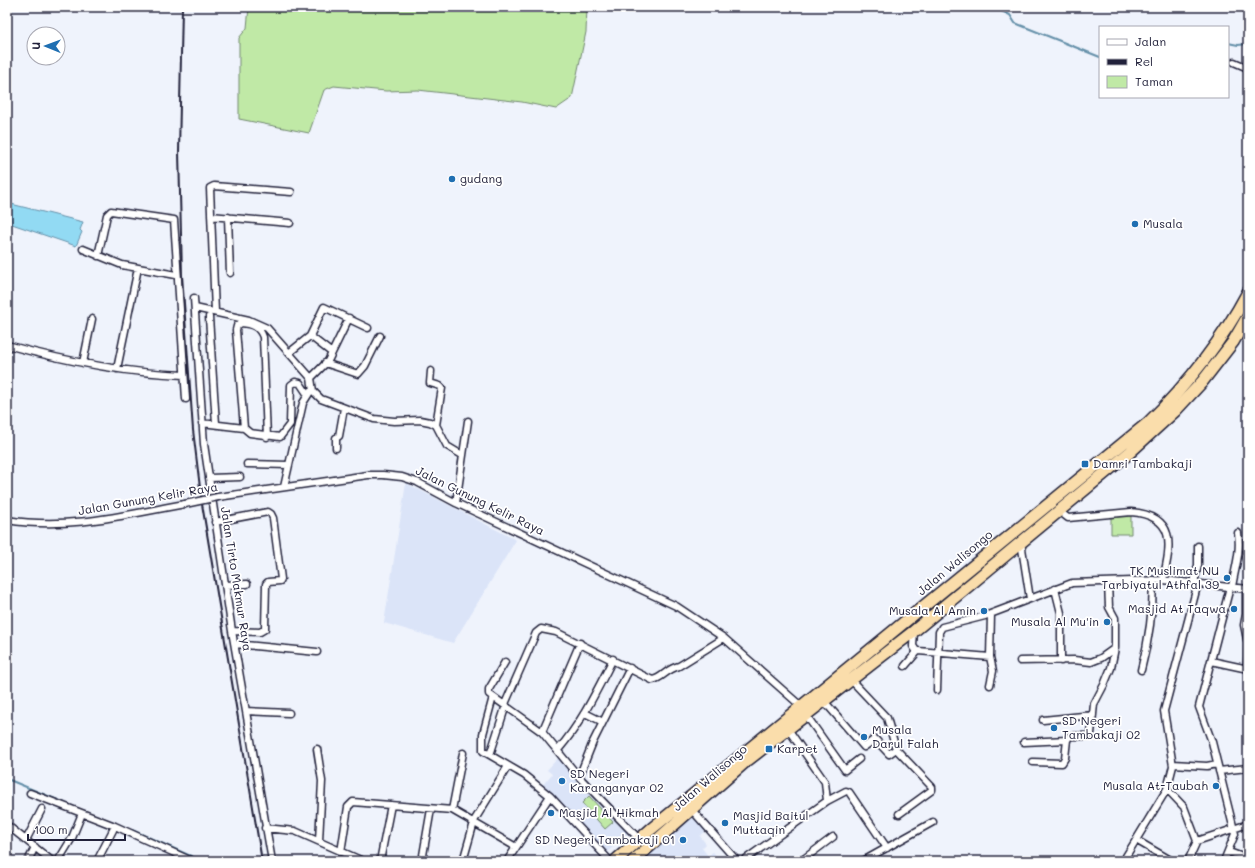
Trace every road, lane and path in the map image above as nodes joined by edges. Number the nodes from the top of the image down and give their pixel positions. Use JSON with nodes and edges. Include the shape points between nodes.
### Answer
{"nodes":[{"id":1,"x":1234,"y":62,"type":"dead end"},
{"id":2,"x":1248,"y":68,"type":"edge"},
{"id":3,"x":291,"y":192,"type":"dead end"},
{"id":4,"x":211,"y":216,"type":"junction"},
{"id":5,"x":228,"y":217,"type":"junction"},
{"id":6,"x":290,"y":223,"type":"dead end"},
{"id":7,"x":83,"y":249,"type":"dead end"},
{"id":8,"x":98,"y":256,"type":"junction"},
{"id":9,"x":138,"y":268,"type":"junction"},
{"id":10,"x":230,"y":272,"type":"dead end"},
{"id":11,"x":176,"y":275,"type":"junction"},
{"id":12,"x":1248,"y":292,"type":"edge"},
{"id":13,"x":194,"y":298,"type":"dead end"},
{"id":14,"x":195,"y":308,"type":"junction"},
{"id":15,"x":215,"y":312,"type":"junction"},
{"id":16,"x":1248,"y":316,"type":"edge"},
{"id":17,"x":209,"y":317,"type":"dead end"},
{"id":18,"x":349,"y":318,"type":"junction"},
{"id":19,"x":92,"y":319,"type":"dead end"},
{"id":20,"x":368,"y":328,"type":"dead end"},
{"id":21,"x":310,"y":336,"type":"junction"},
{"id":22,"x":380,"y":336,"type":"dead end"},
{"id":23,"x":7,"y":345,"type":"edge"},
{"id":24,"x":290,"y":352,"type":"junction"},
{"id":25,"x":332,"y":353,"type":"junction"},
{"id":26,"x":83,"y":363,"type":"junction"},
{"id":27,"x":325,"y":363,"type":"junction"},
{"id":28,"x":117,"y":369,"type":"junction"},
{"id":29,"x":431,"y":371,"type":"dead end"},
{"id":30,"x":184,"y":375,"type":"junction"},
{"id":31,"x":311,"y":378,"type":"junction"},
{"id":32,"x":310,"y":393,"type":"junction"},
{"id":33,"x":186,"y":399,"type":"dead end"},
{"id":34,"x":344,"y":408,"type":"junction"},
{"id":35,"x":468,"y":421,"type":"dead end"},
{"id":36,"x":202,"y":423,"type":"junction"},
{"id":37,"x":216,"y":424,"type":"junction"},
{"id":38,"x":436,"y":426,"type":"junction"},
{"id":39,"x":244,"y":428,"type":"junction"},
{"id":40,"x":267,"y":437,"type":"junction"},
{"id":41,"x":336,"y":448,"type":"dead end"},
{"id":42,"x":462,"y":455,"type":"junction"},
{"id":43,"x":247,"y":464,"type":"dead end"},
{"id":44,"x":288,"y":465,"type":"junction"},
{"id":45,"x":240,"y":477,"type":"dead end"},
{"id":46,"x":209,"y":478,"type":"junction"},
{"id":47,"x":284,"y":487,"type":"junction"},
{"id":48,"x":456,"y":503,"type":"junction"},
{"id":49,"x":1059,"y":510,"type":"junction"},
{"id":50,"x":7,"y":520,"type":"edge"},
{"id":51,"x":215,"y":522,"type":"junction"},
{"id":52,"x":1238,"y":533,"type":"dead end"},
{"id":53,"x":1021,"y":542,"type":"junction"},
{"id":54,"x":1198,"y":546,"type":"dead end"},
{"id":55,"x":1153,"y":580,"type":"junction"},
{"id":56,"x":1163,"y":580,"type":"junction"},
{"id":57,"x":1108,"y":583,"type":"junction"},
{"id":58,"x":1196,"y":583,"type":"junction"},
{"id":59,"x":247,"y":584,"type":"dead end"},
{"id":60,"x":225,"y":585,"type":"junction"},
{"id":61,"x":1231,"y":587,"type":"junction"},
{"id":62,"x":1247,"y":589,"type":"edge"},
{"id":63,"x":1055,"y":590,"type":"junction"},
{"id":64,"x":1030,"y":599,"type":"junction"},
{"id":65,"x":991,"y":614,"type":"junction"},
{"id":66,"x":232,"y":631,"type":"junction"},
{"id":67,"x":914,"y":631,"type":"junction"},
{"id":68,"x":724,"y":638,"type":"junction"},
{"id":69,"x":580,"y":643,"type":"junction"},
{"id":70,"x":235,"y":644,"type":"junction"},
{"id":71,"x":1115,"y":648,"type":"junction"},
{"id":72,"x":317,"y":652,"type":"dead end"},
{"id":73,"x":917,"y":652,"type":"junction"},
{"id":74,"x":938,"y":654,"type":"junction"},
{"id":75,"x":990,"y":657,"type":"junction"},
{"id":76,"x":613,"y":659,"type":"junction"},
{"id":77,"x":1061,"y":660,"type":"junction"},
{"id":78,"x":1020,"y":661,"type":"dead end"},
{"id":79,"x":1211,"y":661,"type":"junction"},
{"id":80,"x":505,"y":662,"type":"dead end"},
{"id":81,"x":905,"y":666,"type":"dead end"},
{"id":82,"x":630,"y":668,"type":"junction"},
{"id":83,"x":1248,"y":668,"type":"edge"},
{"id":84,"x":1141,"y":670,"type":"dead end"},
{"id":85,"x":851,"y":680,"type":"junction"},
{"id":86,"x":990,"y":685,"type":"dead end"},
{"id":87,"x":937,"y":690,"type":"dead end"},
{"id":88,"x":493,"y":697,"type":"junction"},
{"id":89,"x":824,"y":700,"type":"junction"},
{"id":90,"x":505,"y":704,"type":"junction"},
{"id":91,"x":246,"y":711,"type":"junction"},
{"id":92,"x":804,"y":711,"type":"junction"},
{"id":93,"x":289,"y":713,"type":"dead end"},
{"id":94,"x":585,"y":713,"type":"junction"},
{"id":95,"x":1093,"y":715,"type":"junction"},
{"id":96,"x":1043,"y":720,"type":"dead end"},
{"id":97,"x":603,"y":722,"type":"junction"},
{"id":98,"x":788,"y":729,"type":"junction"},
{"id":99,"x":542,"y":732,"type":"junction"},
{"id":100,"x":1067,"y":740,"type":"junction"},
{"id":101,"x":1024,"y":742,"type":"dead end"},
{"id":102,"x":317,"y":749,"type":"dead end"},
{"id":103,"x":896,"y":749,"type":"junction"},
{"id":104,"x":558,"y":750,"type":"junction"},
{"id":105,"x":463,"y":753,"type":"dead end"},
{"id":106,"x":490,"y":755,"type":"junction"},
{"id":107,"x":859,"y":759,"type":"dead end"},
{"id":108,"x":1033,"y":762,"type":"dead end"},
{"id":109,"x":1173,"y":764,"type":"junction"},
{"id":110,"x":1217,"y":764,"type":"junction"},
{"id":111,"x":508,"y":766,"type":"junction"},
{"id":112,"x":1248,"y":768,"type":"edge"},
{"id":113,"x":1219,"y":771,"type":"junction"},
{"id":114,"x":579,"y":777,"type":"junction"},
{"id":115,"x":1167,"y":789,"type":"junction"},
{"id":116,"x":30,"y":793,"type":"dead end"},
{"id":117,"x":550,"y":796,"type":"junction"},
{"id":118,"x":827,"y":801,"type":"junction"},
{"id":119,"x":391,"y":805,"type":"junction"},
{"id":120,"x":42,"y":809,"type":"dead end"},
{"id":121,"x":431,"y":809,"type":"junction"},
{"id":122,"x":452,"y":810,"type":"junction"},
{"id":123,"x":692,"y":810,"type":"junction"},
{"id":124,"x":899,"y":814,"type":"dead end"},
{"id":125,"x":81,"y":816,"type":"dead end"},
{"id":126,"x":933,"y":822,"type":"dead end"},
{"id":127,"x":7,"y":824,"type":"edge"},
{"id":128,"x":473,"y":824,"type":"junction"},
{"id":129,"x":1248,"y":824,"type":"edge"},
{"id":130,"x":265,"y":828,"type":"junction"},
{"id":131,"x":1233,"y":828,"type":"junction"},
{"id":132,"x":113,"y":830,"type":"dead end"},
{"id":133,"x":834,"y":837,"type":"dead end"},
{"id":134,"x":639,"y":839,"type":"junction"},
{"id":135,"x":26,"y":840,"type":"junction"},
{"id":136,"x":1136,"y":840,"type":"junction"},
{"id":137,"x":319,"y":841,"type":"junction"},
{"id":138,"x":1197,"y":841,"type":"junction"},
{"id":139,"x":516,"y":847,"type":"junction"},
{"id":140,"x":35,"y":848,"type":"junction"},
{"id":141,"x":887,"y":848,"type":"junction"},
{"id":142,"x":341,"y":852,"type":"junction"},
{"id":143,"x":1229,"y":852,"type":"junction"},
{"id":144,"x":1248,"y":859,"type":"edge"},
{"id":145,"x":1170,"y":860,"type":"edge"},
{"id":146,"x":28,"y":861,"type":"edge"},
{"id":147,"x":52,"y":861,"type":"edge"},
{"id":148,"x":58,"y":861,"type":"edge"},
{"id":149,"x":98,"y":861,"type":"edge"},
{"id":150,"x":192,"y":861,"type":"edge"},
{"id":151,"x":272,"y":861,"type":"edge"},
{"id":152,"x":363,"y":861,"type":"edge"},
{"id":153,"x":380,"y":861,"type":"edge"},
{"id":154,"x":422,"y":861,"type":"edge"},
{"id":155,"x":463,"y":861,"type":"edge"},
{"id":156,"x":507,"y":861,"type":"edge"},
{"id":157,"x":610,"y":861,"type":"edge"},
{"id":158,"x":615,"y":861,"type":"edge"},
{"id":159,"x":632,"y":861,"type":"edge"},
{"id":160,"x":737,"y":861,"type":"edge"},
{"id":161,"x":743,"y":861,"type":"edge"},
{"id":162,"x":801,"y":861,"type":"edge"},
{"id":163,"x":863,"y":861,"type":"edge"},
{"id":164,"x":1123,"y":861,"type":"edge"},
{"id":165,"x":1188,"y":861,"type":"edge"},
{"id":166,"x":1224,"y":861,"type":"edge"}],
"edges":[{"from":1,"to":2,"type":"street"},
{"from":3,"to":4,"type":"street","via":[[212,186],[209,190]]},
{"from":4,"to":5,"type":"street"},
{"from":4,"to":15,"type":"street"},
{"from":5,"to":6,"type":"street"},
{"from":5,"to":10,"type":"street"},
{"from":7,"to":8,"type":"street"},
{"from":8,"to":9,"type":"street"},
{"from":8,"to":11,"type":"street","via":[[107,215],[111,211],[174,220]]},
{"from":9,"to":11,"type":"street"},
{"from":9,"to":28,"type":"street"},
{"from":11,"to":30,"type":"street"},
{"from":12,"to":92,"type":"highway","name":"Jalan Walisongo","via":[[1233,321],[1196,373],[1148,423]]},
{"from":13,"to":14,"type":"street","name":"Jalan Tirto Makmur Raya"},
{"from":14,"to":15,"type":"street"},
{"from":14,"to":36,"type":"street","name":"Jalan Tirto Makmur Raya"},
{"from":15,"to":24,"type":"street","via":[[260,324]]},
{"from":16,"to":49,"type":"highway","name":"Jalan Walisongo","via":[[1202,382],[1175,411],[1129,453]]},
{"from":17,"to":37,"type":"street"},
{"from":18,"to":20,"type":"street"},
{"from":18,"to":21,"type":"street","via":[[327,307],[322,308]]},
{"from":18,"to":25,"type":"street"},
{"from":19,"to":26,"type":"street"},
{"from":21,"to":24,"type":"street"},
{"from":21,"to":25,"type":"street"},
{"from":22,"to":27,"type":"street","via":[[365,366],[358,374]]},
{"from":23,"to":26,"type":"street"},
{"from":24,"to":31,"type":"street"},
{"from":25,"to":27,"type":"street"},
{"from":26,"to":28,"type":"street"},
{"from":27,"to":31,"type":"street"},
{"from":28,"to":30,"type":"street","via":[[149,374]]},
{"from":29,"to":38,"type":"street","via":[[430,382],[442,388]]},
{"from":30,"to":33,"type":"street"},
{"from":31,"to":32,"type":"street"},
{"from":32,"to":34,"type":"street"},
{"from":32,"to":40,"type":"street","via":[[301,384],[293,383],[290,391],[290,424],[280,437]]},
{"from":32,"to":44,"type":"street","via":[[304,403]]},
{"from":34,"to":38,"type":"street","via":[[374,419],[420,420]]},
{"from":34,"to":41,"type":"street"},
{"from":35,"to":42,"type":"street"},
{"from":36,"to":37,"type":"street"},
{"from":36,"to":46,"type":"street","name":"Jalan Tirto Makmur Raya"},
{"from":37,"to":39,"type":"street"},
{"from":38,"to":42,"type":"street","via":[[447,446]]},
{"from":39,"to":40,"type":"street","via":[[250,433]]},
{"from":39,"to":40,"type":"street","via":[[236,330],[241,323],[255,326],[263,337]]},
{"from":42,"to":48,"type":"street"},
{"from":43,"to":44,"type":"street"},
{"from":44,"to":47,"type":"street"},
{"from":45,"to":46,"type":"street"},
{"from":46,"to":51,"type":"street","name":"Jalan Tirto Makmur Raya"},
{"from":47,"to":48,"type":"street","name":"Jalan Gunung Kelir Raya","via":[[383,474],[417,482]]},
{"from":47,"to":50,"type":"street","name":"Jalan Gunung Kelir Raya","bridge":true,"via":[[93,521],[61,524]]},
{"from":48,"to":68,"type":"street","name":"Jalan Gunung Kelir Raya","via":[[676,606]]},
{"from":49,"to":53,"type":"highway","name":"Jalan Walisongo"},
{"from":49,"to":56,"type":"street","via":[[1068,518],[1131,512],[1156,518],[1166,528],[1169,538]]},
{"from":51,"to":60,"type":"street","name":"Jalan Tirto Makmur Raya"},
{"from":51,"to":66,"type":"street","via":[[268,512],[273,518],[281,579],[267,583],[265,629],[260,632]]},
{"from":52,"to":61,"type":"street","via":[[1238,559]]},
{"from":53,"to":64,"type":"street"},
{"from":53,"to":67,"type":"highway","name":"Jalan Walisongo"},
{"from":54,"to":58,"type":"street"},
{"from":55,"to":56,"type":"street"},
{"from":55,"to":57,"type":"street"},
{"from":55,"to":84,"type":"street","via":[[1148,645]]},
{"from":56,"to":58,"type":"street"},
{"from":57,"to":63,"type":"street","via":[[1072,584]]},
{"from":57,"to":71,"type":"street","via":[[1109,607],[1115,618]]},
{"from":58,"to":61,"type":"street"},
{"from":58,"to":109,"type":"street","via":[[1164,711]]},
{"from":59,"to":60,"type":"street"},
{"from":60,"to":66,"type":"street","name":"Jalan Tirto Makmur Raya"},
{"from":61,"to":62,"type":"street"},
{"from":61,"to":79,"type":"street"},
{"from":62,"to":83,"type":"street","via":[[1244,625],[1248,644]]},
{"from":63,"to":64,"type":"street"},
{"from":63,"to":77,"type":"street","via":[[1061,614]]},
{"from":64,"to":65,"type":"street"},
{"from":65,"to":74,"type":"street","via":[[942,627],[939,632]]},
{"from":65,"to":75,"type":"street"},
{"from":66,"to":70,"type":"street","name":"Jalan Tirto Makmur Raya"},
{"from":67,"to":73,"type":"street","via":[[913,646]]},
{"from":67,"to":85,"type":"highway","name":"Jalan Walisongo"},
{"from":68,"to":82,"type":"street","via":[[679,666],[671,668],[657,680]]},
{"from":68,"to":92,"type":"street","name":"Jalan Gunung Kelir Raya"},
{"from":69,"to":76,"type":"street"},
{"from":69,"to":90,"type":"street","via":[[556,632],[539,630]]},
{"from":69,"to":99,"type":"street"},
{"from":70,"to":72,"type":"street"},
{"from":70,"to":91,"type":"street","name":"Jalan Tirto Makmur Raya"},
{"from":71,"to":77,"type":"street","via":[[1091,662]]},
{"from":71,"to":95,"type":"street","via":[[1111,668],[1094,704]]},
{"from":73,"to":74,"type":"street"},
{"from":73,"to":81,"type":"street"},
{"from":74,"to":75,"type":"street"},
{"from":74,"to":87,"type":"street"},
{"from":75,"to":86,"type":"street","via":[[993,671]]},
{"from":76,"to":82,"type":"street"},
{"from":76,"to":94,"type":"street"},
{"from":77,"to":78,"type":"street"},
{"from":79,"to":83,"type":"street"},
{"from":79,"to":110,"type":"street","via":[[1199,707]]},
{"from":80,"to":88,"type":"street","via":[[488,691]]},
{"from":82,"to":97,"type":"street"},
{"from":85,"to":89,"type":"highway","name":"Jalan Walisongo"},
{"from":85,"to":103,"type":"street","via":[[886,718]]},
{"from":88,"to":90,"type":"street"},
{"from":88,"to":106,"type":"street","via":[[482,746],[483,751]]},
{"from":89,"to":92,"type":"highway","name":"Jalan Walisongo"},
{"from":89,"to":103,"type":"street","via":[[864,747],[875,739],[889,754]]},
{"from":90,"to":99,"type":"street"},
{"from":90,"to":106,"type":"street"},
{"from":91,"to":93,"type":"street"},
{"from":91,"to":130,"type":"street","name":"Jalan Tirto Makmur Raya"},
{"from":92,"to":98,"type":"highway","name":"Jalan Walisongo"},
{"from":92,"to":107,"type":"street","name":"Jalan Gunung Kelir Raya","via":[[845,770]]},
{"from":92,"to":134,"type":"highway","name":"Jalan Walisongo"},
{"from":94,"to":97,"type":"street"},
{"from":94,"to":104,"type":"street","via":[[576,729]]},
{"from":95,"to":96,"type":"street"},
{"from":95,"to":100,"type":"street","via":[[1091,734],[1070,736]]},
{"from":97,"to":114,"type":"street"},
{"from":98,"to":118,"type":"street","via":[[825,785]]},
{"from":98,"to":123,"type":"highway","name":"Jalan Walisongo","via":[[744,763]]},
{"from":99,"to":104,"type":"street"},
{"from":100,"to":101,"type":"street"},
{"from":100,"to":108,"type":"street","via":[[1062,763]]},
{"from":102,"to":137,"type":"street","via":[[322,781]]},
{"from":103,"to":124,"type":"street","via":[[932,788]]},
{"from":104,"to":114,"type":"street"},
{"from":105,"to":122,"type":"street"},
{"from":106,"to":111,"type":"street"},
{"from":109,"to":110,"type":"street"},
{"from":109,"to":115,"type":"street"},
{"from":110,"to":113,"type":"street"},
{"from":111,"to":117,"type":"street"},
{"from":111,"to":128,"type":"street"},
{"from":112,"to":113,"type":"street"},
{"from":113,"to":131,"type":"street"},
{"from":114,"to":134,"type":"street"},
{"from":115,"to":136,"type":"street"},
{"from":115,"to":138,"type":"street","via":[[1184,807]]},
{"from":116,"to":150,"type":"street","via":[[115,826]]},
{"from":117,"to":139,"type":"street"},
{"from":117,"to":157,"type":"street"},
{"from":118,"to":141,"type":"street","via":[[849,792]]},
{"from":118,"to":161,"type":"street"},
{"from":119,"to":121,"type":"street"},
{"from":119,"to":142,"type":"street","via":[[353,802],[348,807]]},
{"from":119,"to":153,"type":"street"},
{"from":120,"to":135,"type":"street"},
{"from":121,"to":122,"type":"street"},
{"from":121,"to":154,"type":"street"},
{"from":122,"to":128,"type":"street"},
{"from":123,"to":159,"type":"highway","name":"Jalan Walisongo"},
{"from":123,"to":160,"type":"street"},
{"from":125,"to":148,"type":"street"},
{"from":126,"to":141,"type":"street"},
{"from":127,"to":135,"type":"street"},
{"from":128,"to":139,"type":"street"},
{"from":128,"to":155,"type":"street"},
{"from":129,"to":131,"type":"street"},
{"from":130,"to":137,"type":"street","via":[[295,831]]},
{"from":130,"to":151,"type":"street","name":"Jalan Tirto Makmur Raya"},
{"from":131,"to":138,"type":"street"},
{"from":131,"to":143,"type":"street","via":[[1235,837]]},
{"from":132,"to":149,"type":"street"},
{"from":133,"to":162,"type":"street"},
{"from":134,"to":158,"type":"highway","name":"Jalan Walisongo"},
{"from":135,"to":140,"type":"street"},
{"from":136,"to":145,"type":"street"},
{"from":136,"to":164,"type":"street"},
{"from":137,"to":142,"type":"street"},
{"from":138,"to":165,"type":"street"},
{"from":139,"to":156,"type":"street"},
{"from":140,"to":146,"type":"street"},
{"from":140,"to":147,"type":"street"},
{"from":141,"to":163,"type":"street"},
{"from":142,"to":152,"type":"street"},
{"from":143,"to":144,"type":"street"},
{"from":143,"to":166,"type":"street"}]}
